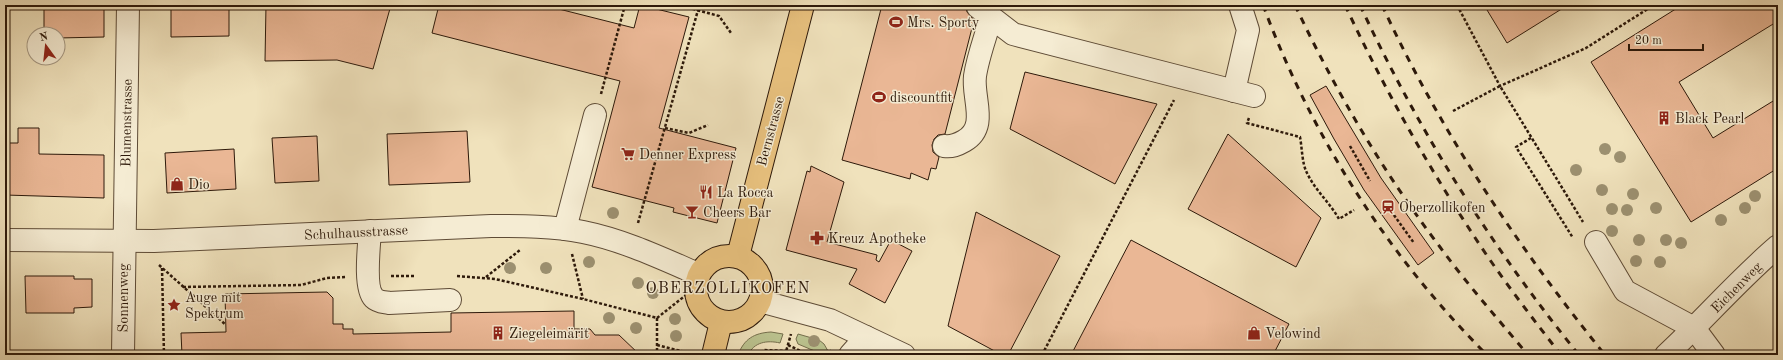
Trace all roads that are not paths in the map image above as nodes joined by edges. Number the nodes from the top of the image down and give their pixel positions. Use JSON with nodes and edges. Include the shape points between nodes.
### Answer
{"nodes":[{"id":1,"x":128,"y":5,"type":"edge"},
{"id":2,"x":803,"y":5,"type":"edge"},
{"id":3,"x":1240,"y":5,"type":"edge"},
{"id":4,"x":595,"y":115,"type":"road end"},
{"id":5,"x":944,"y":146,"type":"dead end"},
{"id":6,"x":557,"y":229,"type":"junction"},
{"id":7,"x":370,"y":231,"type":"junction"},
{"id":8,"x":5,"y":240,"type":"edge"},
{"id":9,"x":124,"y":241,"type":"junction"},
{"id":10,"x":1596,"y":242,"type":"road end"},
{"id":11,"x":1778,"y":246,"type":"edge"},
{"id":12,"x":738,"y":256,"type":"junction"},
{"id":13,"x":697,"y":281,"type":"junction"},
{"id":14,"x":450,"y":300,"type":"dead end"},
{"id":15,"x":760,"y":301,"type":"junction"},
{"id":16,"x":722,"y":322,"type":"junction"},
{"id":17,"x":1694,"y":328,"type":"junction"},
{"id":18,"x":866,"y":337,"type":"junction"},
{"id":19,"x":123,"y":355,"type":"edge"},
{"id":20,"x":713,"y":355,"type":"edge"},
{"id":21,"x":850,"y":355,"type":"edge"},
{"id":22,"x":904,"y":355,"type":"edge"},
{"id":23,"x":1666,"y":355,"type":"edge"},
{"id":24,"x":1714,"y":355,"type":"edge"}],
"edges":[{"from":1,"to":9,"type":"street","name":"Blumenstrasse"},
{"from":2,"to":12,"type":"main road","name":"Bernstrasse"},
{"from":3,"to":5,"type":"street","via":[[1248,30],[1244,94],[1013,34],[984,12],[975,76],[977,124],[966,140],[958,145]]},
{"from":4,"to":6,"type":"street"},
{"from":6,"to":7,"type":"street","name":"Schulhausstrasse","via":[[491,226]]},
{"from":6,"to":13,"type":"street","name":"Schulhausstrasse","via":[[584,232],[631,246]]},
{"from":7,"to":9,"type":"street","name":"Schulhausstrasse"},
{"from":7,"to":14,"type":"street","via":[[368,276],[374,298],[389,303]]},
{"from":8,"to":9,"type":"street","name":"Schulhausstrasse"},
{"from":9,"to":19,"type":"street","name":"Sonnenweg"},
{"from":10,"to":17,"type":"street","via":[[1625,291]]},
{"from":11,"to":17,"type":"street","name":"Eichenweg"},
{"from":12,"to":13,"type":"main road","via":[[715,258],[702,267]]},
{"from":12,"to":15,"type":"main road","via":[[750,263],[759,274],[762,283]]},
{"from":13,"to":16,"type":"main road","via":[[696,296],[702,310]]},
{"from":15,"to":16,"type":"main road","via":[[748,316],[731,322]]},
{"from":15,"to":18,"type":"street","via":[[830,320]]},
{"from":16,"to":20,"type":"main road"},
{"from":17,"to":23,"type":"street","name":"Eichenweg"},
{"from":17,"to":24,"type":"street"},
{"from":18,"to":21,"type":"street"},
{"from":18,"to":22,"type":"street"}]}
